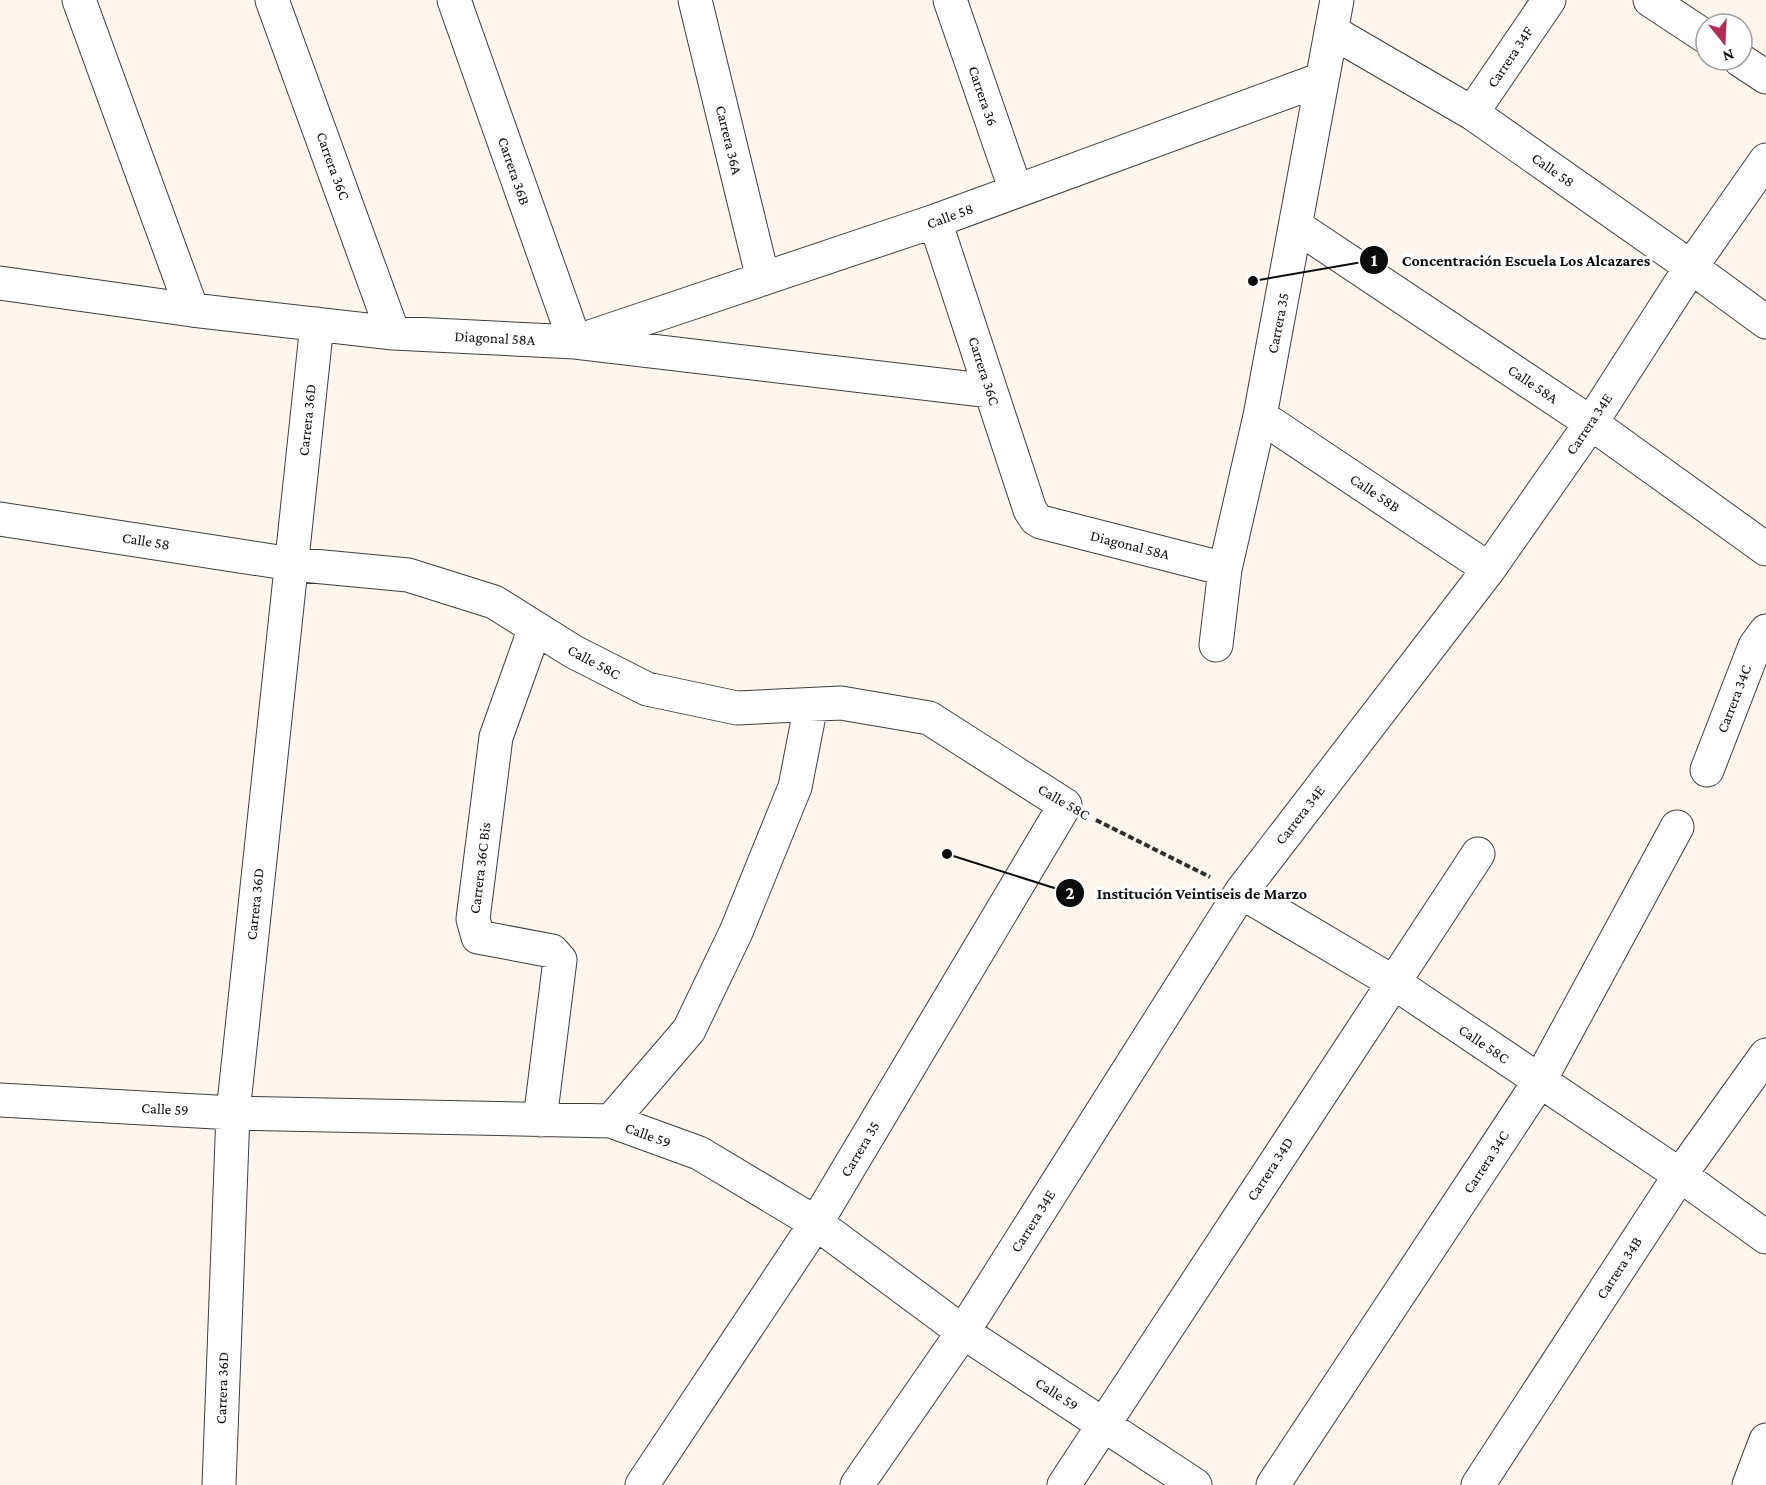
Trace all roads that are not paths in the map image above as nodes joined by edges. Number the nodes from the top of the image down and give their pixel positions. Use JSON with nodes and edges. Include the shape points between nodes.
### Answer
{"nodes":[{"id":1,"x":79,"y":0,"type":"edge"},
{"id":2,"x":272,"y":0,"type":"edge"},
{"id":3,"x":454,"y":0,"type":"edge"},
{"id":4,"x":695,"y":0,"type":"edge"},
{"id":5,"x":950,"y":0,"type":"edge"},
{"id":6,"x":1549,"y":0,"type":"edge"},
{"id":7,"x":1650,"y":0,"type":"edge"},
{"id":8,"x":1334,"y":16,"type":"edge"},
{"id":9,"x":1694,"y":30,"type":"edge"},
{"id":10,"x":1322,"y":79,"type":"junction"},
{"id":11,"x":1472,"y":113,"type":"junction"},
{"id":12,"x":1766,"y":160,"type":"edge"},
{"id":13,"x":1016,"y":191,"type":"junction"},
{"id":14,"x":935,"y":222,"type":"junction"},
{"id":15,"x":1296,"y":226,"type":"junction"},
{"id":16,"x":1691,"y":267,"type":"junction"},
{"id":17,"x":763,"y":279,"type":"junction"},
{"id":18,"x":0,"y":283,"type":"edge"},
{"id":19,"x":192,"y":310,"type":"junction"},
{"id":20,"x":1766,"y":322,"type":"edge"},
{"id":21,"x":316,"y":324,"type":"junction"},
{"id":22,"x":393,"y":333,"type":"junction"},
{"id":23,"x":575,"y":342,"type":"junction"},
{"id":24,"x":991,"y":391,"type":"junction"},
{"id":25,"x":1260,"y":416,"type":"junction"},
{"id":26,"x":1591,"y":423,"type":"junction"},
{"id":27,"x":0,"y":519,"type":"edge"},
{"id":28,"x":1036,"y":519,"type":"joint"},
{"id":29,"x":1766,"y":549,"type":"edge"},
{"id":30,"x":292,"y":564,"type":"junction"},
{"id":31,"x":1225,"y":569,"type":"junction"},
{"id":32,"x":1489,"y":569,"type":"junction"},
{"id":33,"x":536,"y":628,"type":"junction"},
{"id":34,"x":1766,"y":631,"type":"edge"},
{"id":35,"x":1215,"y":645,"type":"dead end"},
{"id":36,"x":811,"y":705,"type":"junction"},
{"id":37,"x":1707,"y":770,"type":"dead end"},
{"id":38,"x":1065,"y":805,"type":"joint"},
{"id":39,"x":1677,"y":826,"type":"dead end"},
{"id":40,"x":1478,"y":854,"type":"dead end"},
{"id":41,"x":1241,"y":892,"type":"junction"},
{"id":42,"x":1393,"y":982,"type":"junction"},
{"id":43,"x":1766,"y":1055,"type":"edge"},
{"id":44,"x":1539,"y":1082,"type":"junction"},
{"id":45,"x":0,"y":1100,"type":"edge"},
{"id":46,"x":232,"y":1113,"type":"junction"},
{"id":47,"x":540,"y":1120,"type":"junction"},
{"id":48,"x":611,"y":1121,"type":"junction"},
{"id":49,"x":1680,"y":1175,"type":"junction"},
{"id":50,"x":816,"y":1223,"type":"junction"},
{"id":51,"x":1766,"y":1237,"type":"edge"},
{"id":52,"x":963,"y":1332,"type":"junction"},
{"id":53,"x":1102,"y":1424,"type":"junction"},
{"id":54,"x":1766,"y":1440,"type":"edge"},
{"id":55,"x":219,"y":1485,"type":"edge"},
{"id":56,"x":642,"y":1485,"type":"edge"},
{"id":57,"x":857,"y":1485,"type":"edge"},
{"id":58,"x":1064,"y":1485,"type":"edge"},
{"id":59,"x":1195,"y":1485,"type":"edge"},
{"id":60,"x":1273,"y":1485,"type":"edge"},
{"id":61,"x":1478,"y":1485,"type":"edge"},
{"id":62,"x":1749,"y":1485,"type":"edge"}],
"edges":[{"from":1,"to":19,"type":"street"},
{"from":2,"to":22,"type":"street","name":"Carrera 36C"},
{"from":3,"to":23,"type":"street","name":"Carrera 36B"},
{"from":4,"to":17,"type":"street","name":"Carrera 36A"},
{"from":5,"to":13,"type":"street","name":"Carrera 36"},
{"from":6,"to":11,"type":"street","name":"Carrera 34F"},
{"from":7,"to":9,"type":"street"},
{"from":8,"to":10,"type":"street","name":"Carrera 35"},
{"from":8,"to":11,"type":"street","name":"Calle 58"},
{"from":10,"to":13,"type":"street","name":"Calle 58"},
{"from":10,"to":15,"type":"street","name":"Carrera 35"},
{"from":11,"to":16,"type":"street","name":"Calle 58"},
{"from":12,"to":16,"type":"street","name":"Carrera 34E"},
{"from":13,"to":14,"type":"street","name":"Calle 58"},
{"from":14,"to":17,"type":"street","name":"Calle 58"},
{"from":14,"to":24,"type":"street","name":"Carrera 36C"},
{"from":15,"to":25,"type":"street","name":"Carrera 35"},
{"from":15,"to":26,"type":"street","name":"Calle 58A"},
{"from":16,"to":20,"type":"street","name":"Calle 58"},
{"from":16,"to":26,"type":"street","name":"Carrera 34E"},
{"from":17,"to":23,"type":"street","name":"Calle 58"},
{"from":18,"to":19,"type":"street","name":"Diagonal 58A"},
{"from":19,"to":21,"type":"street","name":"Diagonal 58A"},
{"from":21,"to":22,"type":"street","name":"Diagonal 58A"},
{"from":21,"to":30,"type":"street","name":"Carrera 36D"},
{"from":22,"to":23,"type":"street","name":"Diagonal 58A"},
{"from":23,"to":24,"type":"street","name":"Diagonal 58A"},
{"from":24,"to":28,"type":"street","name":"Carrera 36C"},
{"from":25,"to":31,"type":"street","name":"Carrera 35"},
{"from":25,"to":32,"type":"street","name":"Calle 58B"},
{"from":26,"to":29,"type":"street","name":"Calle 58A"},
{"from":26,"to":32,"type":"street","name":"Carrera 34E"},
{"from":27,"to":30,"type":"street","name":"Calle 58"},
{"from":28,"to":31,"type":"street","name":"Diagonal 58A"},
{"from":30,"to":33,"type":"street","name":"Calle 58C","via":[[408,575],[494,602]]},
{"from":30,"to":46,"type":"street","name":"Carrera 36D"},
{"from":31,"to":35,"type":"street","name":"Carrera 35"},
{"from":32,"to":41,"type":"street","name":"Carrera 34E"},
{"from":33,"to":36,"type":"street","name":"Calle 58C","via":[[647,689],[737,708]]},
{"from":33,"to":47,"type":"street","name":"Carrera 36C Bis","via":[[496,737],[473,919],[477,937],[552,951],[560,960]]},
{"from":34,"to":37,"type":"street","name":"Carrera 34C","via":[[1755,646]]},
{"from":36,"to":38,"type":"street","name":"Calle 58C","via":[[842,703],[929,718]]},
{"from":36,"to":48,"type":"street","via":[[795,787],[736,932],[689,1030]]},
{"from":38,"to":50,"type":"street","name":"Carrera 35"},
{"from":39,"to":44,"type":"street","name":"Carrera 34C"},
{"from":40,"to":42,"type":"street","name":"Carrera 34D"},
{"from":41,"to":42,"type":"street","name":"Calle 58C"},
{"from":41,"to":52,"type":"street","name":"Carrera 34E"},
{"from":42,"to":44,"type":"street","name":"Calle 58C"},
{"from":42,"to":53,"type":"street","name":"Carrera 34D"},
{"from":43,"to":49,"type":"street","name":"Carrera 34B"},
{"from":44,"to":49,"type":"street","name":"Calle 58C"},
{"from":44,"to":60,"type":"street","name":"Carrera 34C"},
{"from":45,"to":46,"type":"street","name":"Calle 59"},
{"from":46,"to":47,"type":"street","name":"Calle 59"},
{"from":46,"to":55,"type":"street","name":"Carrera 36D"},
{"from":47,"to":48,"type":"street","name":"Calle 59"},
{"from":48,"to":50,"type":"street","name":"Calle 59","via":[[699,1153]]},
{"from":49,"to":51,"type":"street","name":"Calle 58C"},
{"from":49,"to":61,"type":"street","name":"Carrera 34B"},
{"from":50,"to":52,"type":"street","name":"Calle 59"},
{"from":50,"to":56,"type":"street","name":"Carrera 35"},
{"from":52,"to":53,"type":"street","name":"Calle 59"},
{"from":52,"to":57,"type":"street","name":"Carrera 34E"},
{"from":53,"to":58,"type":"street","name":"Carrera 34D"},
{"from":53,"to":59,"type":"street","name":"Calle 59"},
{"from":54,"to":62,"type":"street"}]}
